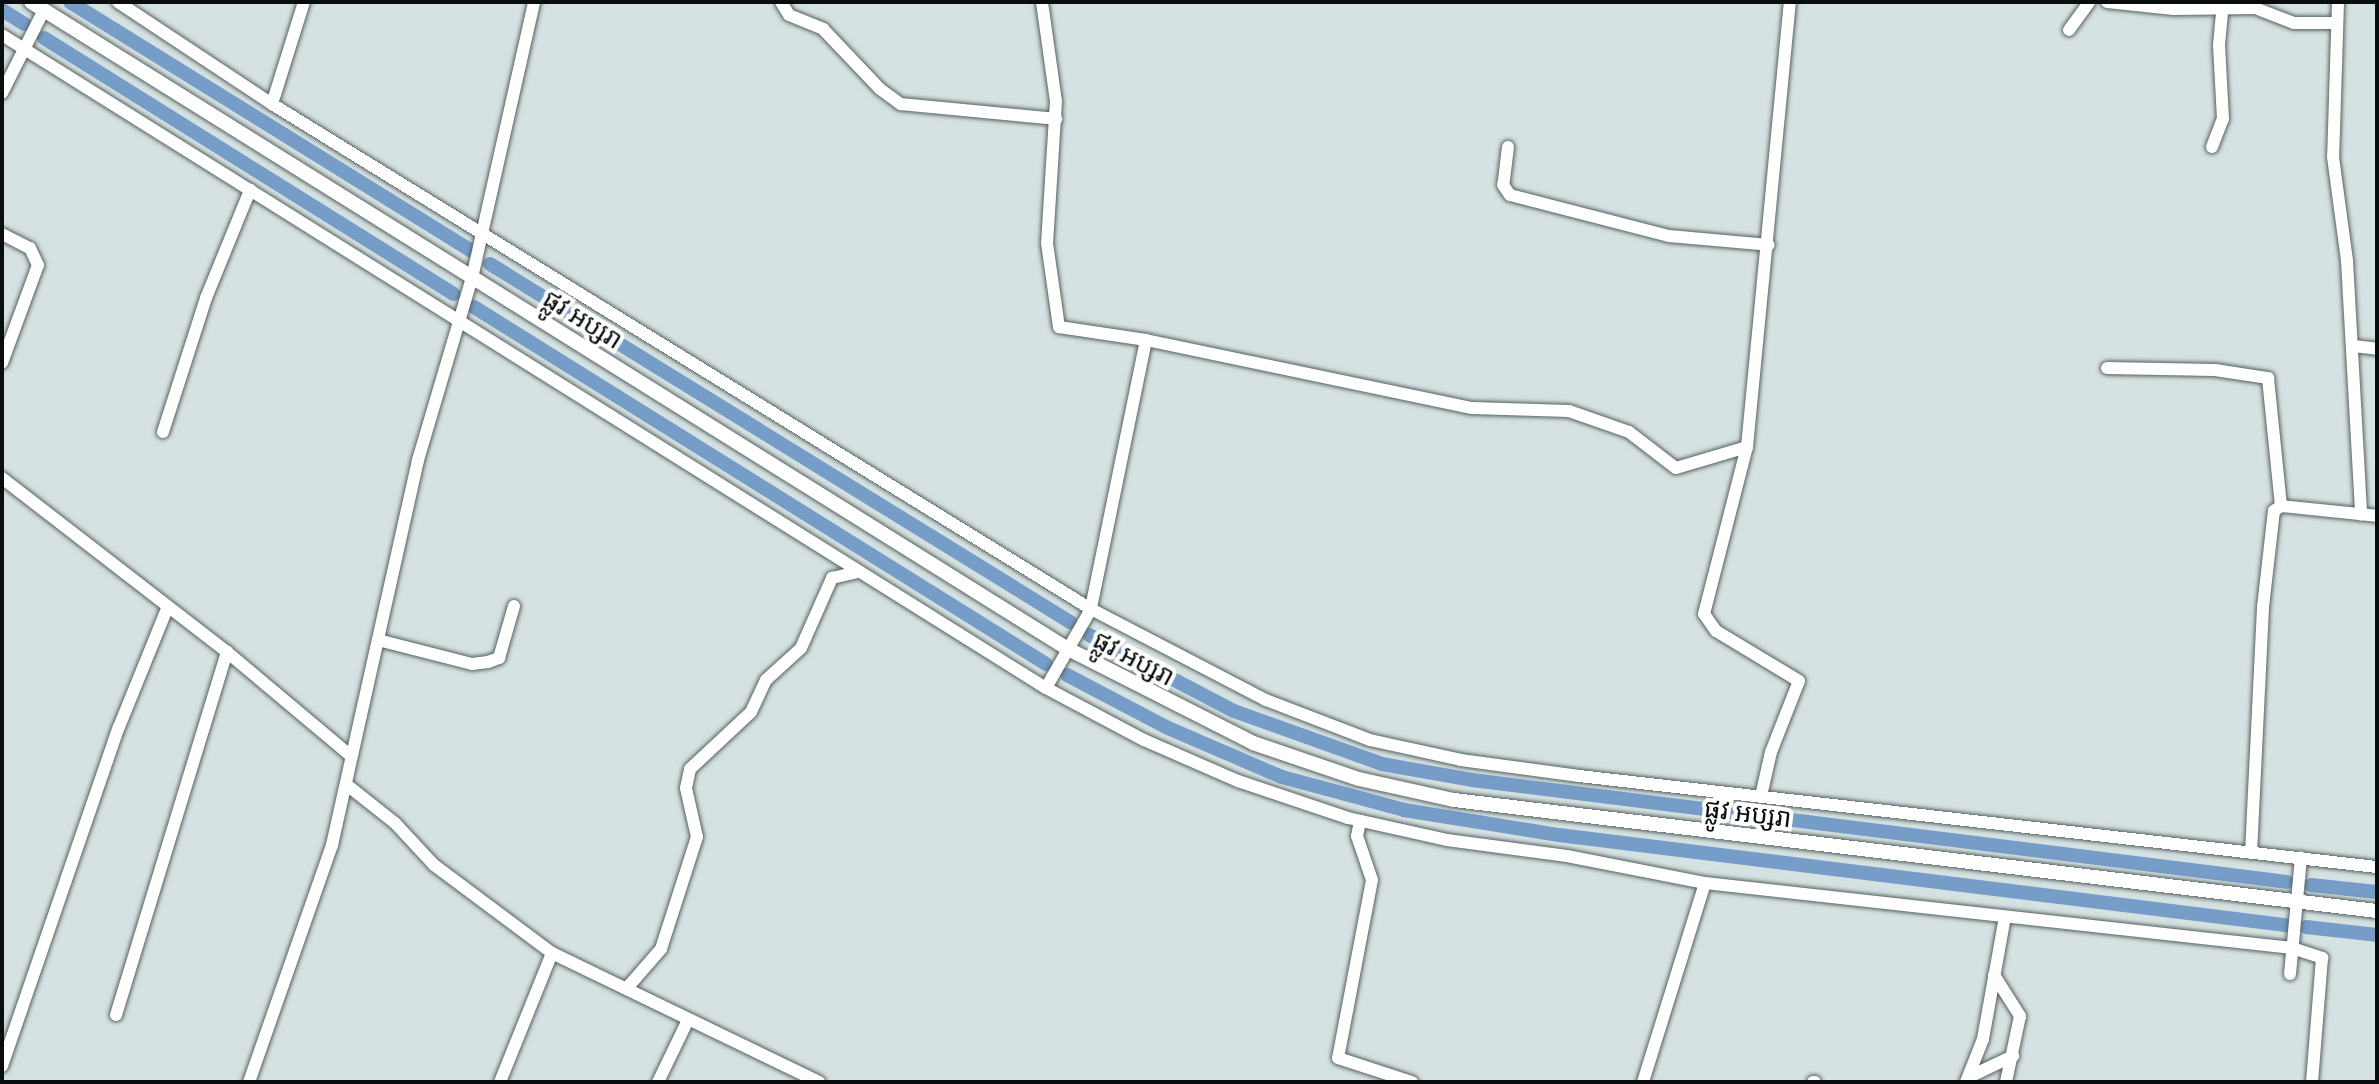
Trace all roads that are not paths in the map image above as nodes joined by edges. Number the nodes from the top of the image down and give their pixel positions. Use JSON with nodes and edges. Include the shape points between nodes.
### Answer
{"nodes":[{"id":1,"x":118,"y":2,"type":"edge"},
{"id":2,"x":304,"y":2,"type":"edge"},
{"id":3,"x":534,"y":2,"type":"edge"},
{"id":4,"x":781,"y":2,"type":"edge"},
{"id":5,"x":1042,"y":2,"type":"edge"},
{"id":6,"x":1790,"y":2,"type":"edge"},
{"id":7,"x":2089,"y":2,"type":"edge"},
{"id":8,"x":2107,"y":2,"type":"edge"},
{"id":9,"x":2338,"y":2,"type":"edge"},
{"id":10,"x":2223,"y":4,"type":"edge"},
{"id":11,"x":38,"y":6,"type":"edge"},
{"id":12,"x":2337,"y":23,"type":"junction"},
{"id":13,"x":2069,"y":30,"type":"dead end"},
{"id":14,"x":2,"y":35,"type":"edge"},
{"id":15,"x":25,"y":49,"type":"junction"},
{"id":16,"x":2,"y":93,"type":"edge"},
{"id":17,"x":272,"y":104,"type":"junction"},
{"id":18,"x":1056,"y":119,"type":"junction"},
{"id":19,"x":1508,"y":147,"type":"dead end"},
{"id":20,"x":2212,"y":147,"type":"dead end"},
{"id":21,"x":250,"y":190,"type":"junction"},
{"id":22,"x":481,"y":232,"type":"junction"},
{"id":23,"x":2,"y":234,"type":"edge"},
{"id":24,"x":1769,"y":245,"type":"junction"},
{"id":25,"x":472,"y":278,"type":"junction"},
{"id":26,"x":457,"y":320,"type":"junction"},
{"id":27,"x":1146,"y":340,"type":"junction"},
{"id":28,"x":2354,"y":346,"type":"junction"},
{"id":29,"x":2377,"y":349,"type":"edge"},
{"id":30,"x":2,"y":363,"type":"edge"},
{"id":31,"x":2107,"y":368,"type":"dead end"},
{"id":32,"x":163,"y":432,"type":"dead end"},
{"id":33,"x":1747,"y":447,"type":"junction"},
{"id":34,"x":2,"y":478,"type":"edge"},
{"id":35,"x":2281,"y":506,"type":"junction"},
{"id":36,"x":2361,"y":515,"type":"junction"},
{"id":37,"x":2377,"y":516,"type":"edge"},
{"id":38,"x":860,"y":572,"type":"junction"},
{"id":39,"x":514,"y":606,"type":"dead end"},
{"id":40,"x":167,"y":609,"type":"junction"},
{"id":41,"x":1091,"y":609,"type":"junction"},
{"id":42,"x":378,"y":640,"type":"junction"},
{"id":43,"x":1068,"y":649,"type":"junction"},
{"id":44,"x":227,"y":652,"type":"junction"},
{"id":45,"x":1046,"y":688,"type":"junction"},
{"id":46,"x":351,"y":756,"type":"junction"},
{"id":47,"x":347,"y":785,"type":"junction"},
{"id":48,"x":1761,"y":796,"type":"junction"},
{"id":49,"x":1360,"y":821,"type":"junction"},
{"id":50,"x":2251,"y":853,"type":"junction"},
{"id":51,"x":2301,"y":858,"type":"junction"},
{"id":52,"x":2377,"y":867,"type":"edge"},
{"id":53,"x":1705,"y":883,"type":"junction"},
{"id":54,"x":2297,"y":901,"type":"junction"},
{"id":55,"x":2377,"y":911,"type":"edge"},
{"id":56,"x":2005,"y":917,"type":"junction"},
{"id":57,"x":2292,"y":948,"type":"junction"},
{"id":58,"x":552,"y":953,"type":"junction"},
{"id":59,"x":2290,"y":974,"type":"dead end"},
{"id":60,"x":1994,"y":975,"type":"junction"},
{"id":61,"x":627,"y":988,"type":"junction"},
{"id":62,"x":116,"y":1015,"type":"dead end"},
{"id":63,"x":688,"y":1020,"type":"junction"},
{"id":64,"x":2013,"y":1056,"type":"junction"},
{"id":65,"x":2,"y":1066,"type":"edge"},
{"id":66,"x":1968,"y":1079,"type":"edge"},
{"id":67,"x":249,"y":1082,"type":"edge"},
{"id":68,"x":500,"y":1082,"type":"edge"},
{"id":69,"x":658,"y":1082,"type":"edge"},
{"id":70,"x":819,"y":1082,"type":"edge"},
{"id":71,"x":1412,"y":1082,"type":"edge"},
{"id":72,"x":1643,"y":1082,"type":"edge"},
{"id":73,"x":2006,"y":1082,"type":"edge"},
{"id":74,"x":2312,"y":1082,"type":"edge"}],
"edges":[{"from":1,"to":17,"type":"street"},
{"from":2,"to":17,"type":"street"},
{"from":3,"to":22,"type":"street"},
{"from":4,"to":18,"type":"street","via":[[789,15],[823,29],[901,104]]},
{"from":5,"to":18,"type":"street"},
{"from":6,"to":24,"type":"street"},
{"from":7,"to":13,"type":"street"},
{"from":8,"to":10,"type":"street","via":[[2174,9]]},
{"from":9,"to":12,"type":"street"},
{"from":10,"to":12,"type":"street","via":[[2255,8],[2294,23]]},
{"from":10,"to":20,"type":"street","via":[[2223,119]]},
{"from":11,"to":15,"type":"street"},
{"from":11,"to":25,"type":"street","name":"ផ្លូវ អប្សរា"},
{"from":12,"to":28,"type":"street","via":[[2333,157]]},
{"from":14,"to":15,"type":"street"},
{"from":15,"to":16,"type":"street"},
{"from":15,"to":21,"type":"street"},
{"from":17,"to":22,"type":"street"},
{"from":18,"to":27,"type":"street","via":[[1047,243],[1059,327]]},
{"from":19,"to":24,"type":"street","via":[[1503,185],[1510,195],[1669,236]]},
{"from":21,"to":26,"type":"street"},
{"from":21,"to":32,"type":"street","via":[[206,298]]},
{"from":22,"to":25,"type":"street"},
{"from":22,"to":41,"type":"street"},
{"from":23,"to":30,"type":"street","via":[[30,248],[38,265]]},
{"from":24,"to":33,"type":"street"},
{"from":25,"to":26,"type":"street"},
{"from":25,"to":43,"type":"street","name":"ផ្លូវ អប្សរា"},
{"from":26,"to":38,"type":"street"},
{"from":26,"to":42,"type":"street","via":[[418,460]]},
{"from":27,"to":33,"type":"street","via":[[1472,408],[1569,411],[1629,432],[1676,468]]},
{"from":27,"to":41,"type":"street"},
{"from":28,"to":29,"type":"street"},
{"from":28,"to":36,"type":"street"},
{"from":31,"to":35,"type":"street","via":[[2215,370],[2268,378]]},
{"from":33,"to":48,"type":"street","via":[[1704,614],[1716,631],[1799,681],[1771,752]]},
{"from":34,"to":40,"type":"street","via":[[68,525]]},
{"from":35,"to":36,"type":"street"},
{"from":35,"to":50,"type":"street","via":[[2270,524],[2265,574]]},
{"from":36,"to":37,"type":"street"},
{"from":38,"to":45,"type":"street"},
{"from":38,"to":61,"type":"street","via":[[832,578],[801,648],[766,680],[751,712],[690,769],[686,788],[697,837],[661,949]]},
{"from":39,"to":42,"type":"street","via":[[499,658],[488,662],[472,664]]},
{"from":40,"to":44,"type":"street"},
{"from":40,"to":65,"type":"street","via":[[119,727]]},
{"from":41,"to":43,"type":"street"},
{"from":41,"to":48,"type":"street","via":[[1266,700],[1370,740],[1461,760]]},
{"from":42,"to":46,"type":"street"},
{"from":43,"to":45,"type":"street"},
{"from":43,"to":54,"type":"street","name":"ផ្លូវ អប្សរា","via":[[1253,743],[1359,779],[1454,800]]},
{"from":44,"to":46,"type":"street"},
{"from":44,"to":62,"type":"street"},
{"from":45,"to":49,"type":"street","via":[[1225,775]]},
{"from":46,"to":47,"type":"street"},
{"from":47,"to":58,"type":"street","via":[[395,823],[434,865]]},
{"from":47,"to":67,"type":"street","via":[[332,845]]},
{"from":48,"to":50,"type":"street"},
{"from":49,"to":53,"type":"street"},
{"from":49,"to":71,"type":"street","via":[[1357,836],[1372,880],[1338,1058]]},
{"from":50,"to":51,"type":"street"},
{"from":51,"to":52,"type":"street"},
{"from":51,"to":54,"type":"street"},
{"from":53,"to":56,"type":"street"},
{"from":53,"to":72,"type":"street"},
{"from":54,"to":55,"type":"street","name":"ផ្លូវ អប្សរា"},
{"from":54,"to":57,"type":"street"},
{"from":56,"to":57,"type":"street"},
{"from":56,"to":60,"type":"street"},
{"from":57,"to":59,"type":"street"},
{"from":57,"to":74,"type":"street","via":[[2322,958]]},
{"from":58,"to":61,"type":"street"},
{"from":58,"to":68,"type":"street"},
{"from":60,"to":64,"type":"street","via":[[2020,1016]]},
{"from":60,"to":66,"type":"street"},
{"from":61,"to":63,"type":"street"},
{"from":63,"to":69,"type":"street"},
{"from":63,"to":70,"type":"street"},
{"from":64,"to":66,"type":"street"},
{"from":64,"to":73,"type":"street"}]}
